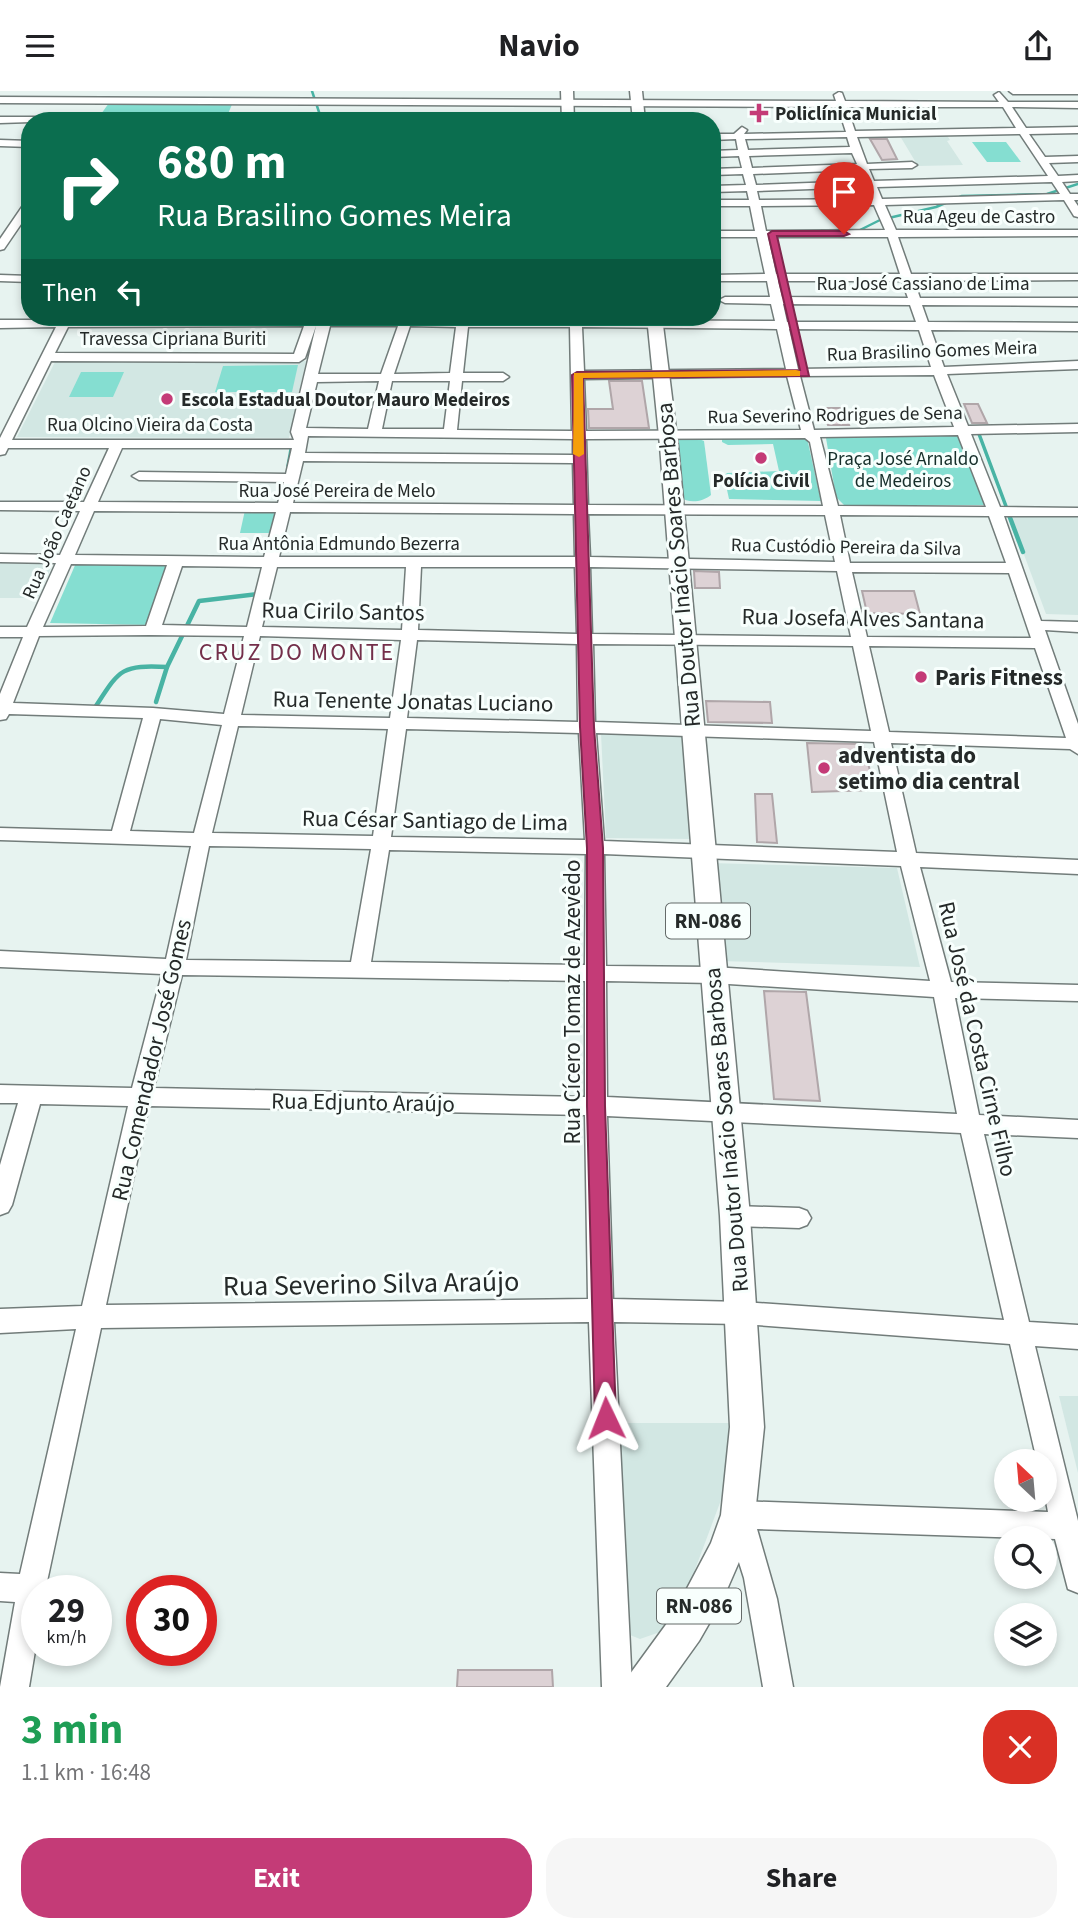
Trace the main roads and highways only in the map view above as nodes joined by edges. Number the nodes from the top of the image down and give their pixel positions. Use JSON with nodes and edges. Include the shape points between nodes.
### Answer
{"nodes":[{"id":1,"x":652,"y":326,"type":"edge"},
{"id":2,"x":645,"y":1685,"type":"edge"}],
"edges":[{"from":1,"to":2,"type":"main road","name":"Rua Doutor Inácio Soares Barbosa","number":"RN-086","via":[[662,376],[675,509],[743,1313],[747,1427],[738,1515],[709,1588]]}]}
